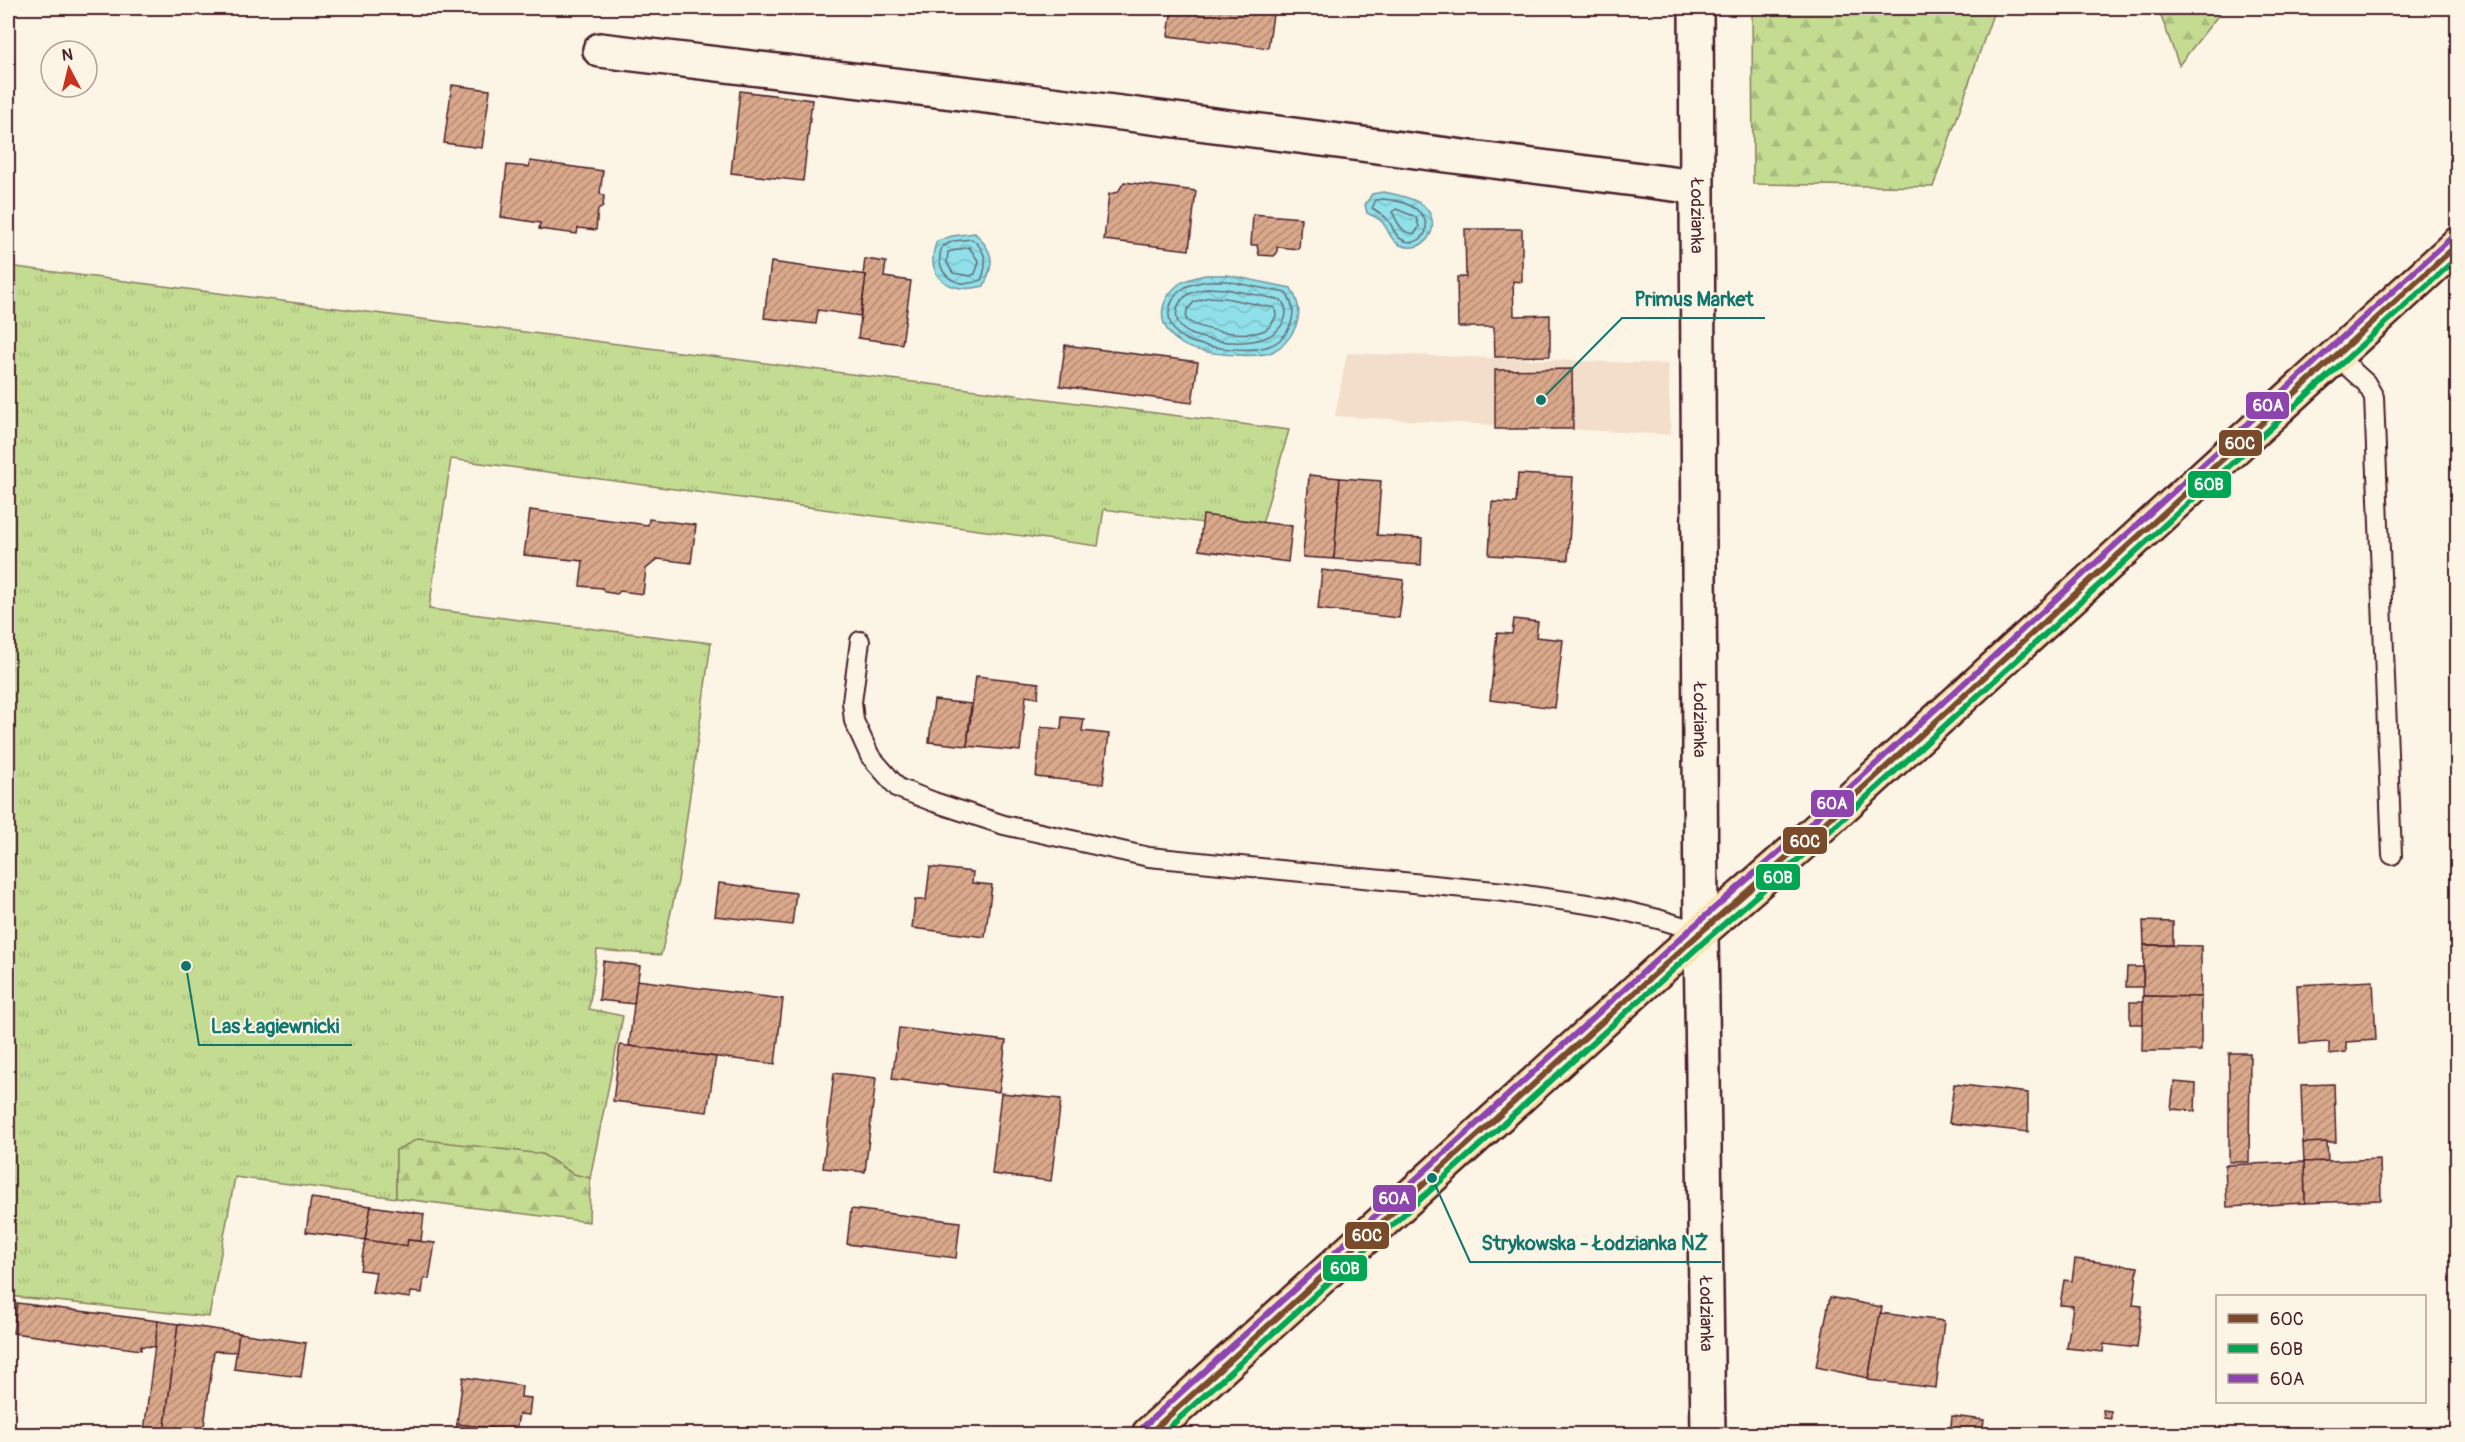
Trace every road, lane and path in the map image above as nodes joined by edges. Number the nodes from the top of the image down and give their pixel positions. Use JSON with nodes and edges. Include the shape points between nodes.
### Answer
{"nodes":[{"id":1,"x":1696,"y":8,"type":"edge"},
{"id":2,"x":600,"y":50,"type":"dead end"},
{"id":3,"x":1696,"y":187,"type":"junction"},
{"id":4,"x":2457,"y":244,"type":"edge"},
{"id":5,"x":2336,"y":355,"type":"junction"},
{"id":6,"x":860,"y":640,"type":"dead end"},
{"id":7,"x":2392,"y":855,"type":"dead end"},
{"id":8,"x":1701,"y":932,"type":"junction"},
{"id":9,"x":1149,"y":1434,"type":"edge"},
{"id":10,"x":1708,"y":1434,"type":"edge"}],
"edges":[{"from":1,"to":3,"type":"street","name":"Łodzianka"},
{"from":2,"to":3,"type":"street"},
{"from":3,"to":8,"type":"street","name":"Łodzianka"},
{"from":4,"to":5,"type":"main road"},
{"from":5,"to":7,"type":"lane","via":[[2366,383],[2374,397]]},
{"from":5,"to":8,"type":"main road"},
{"from":6,"to":8,"type":"lane","via":[[852,702],[854,721],[870,756],[898,788],[934,802],[1004,825],[1149,857],[1504,892],[1608,907]]},
{"from":8,"to":9,"type":"main road"},
{"from":8,"to":10,"type":"street","name":"Łodzianka"}]}
